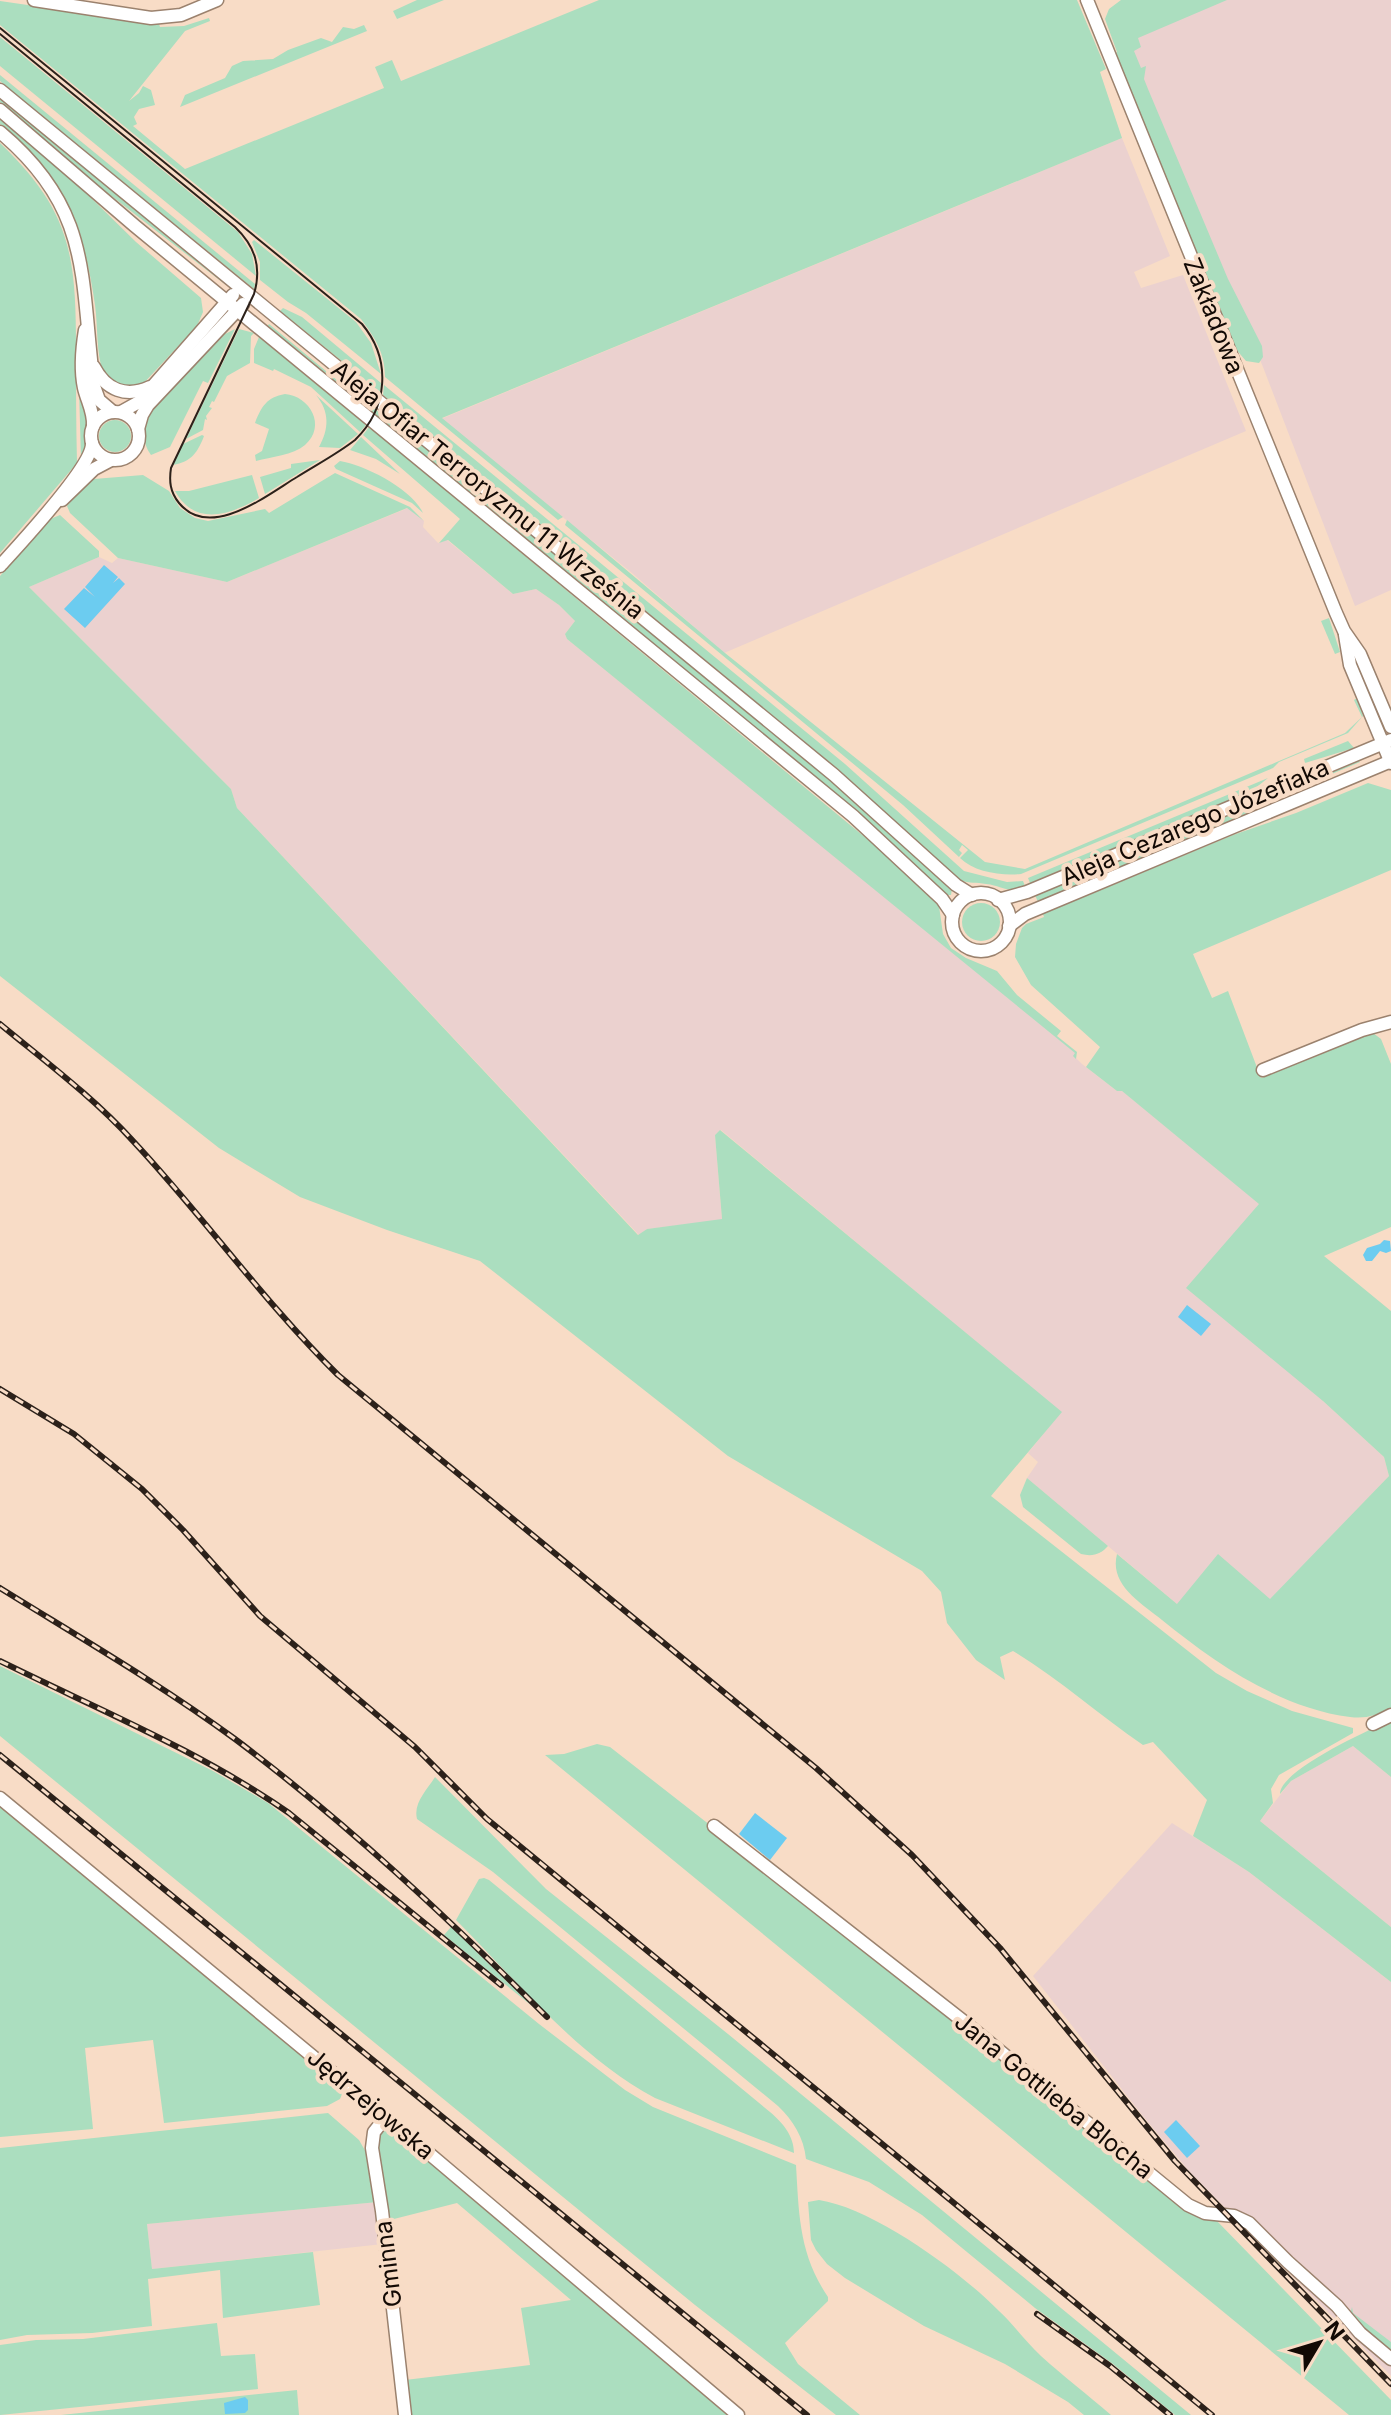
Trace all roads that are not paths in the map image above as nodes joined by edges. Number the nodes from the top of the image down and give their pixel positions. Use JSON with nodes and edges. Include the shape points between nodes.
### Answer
{"nodes":[{"id":1,"x":34,"y":0,"type":"edge"},
{"id":2,"x":217,"y":0,"type":"edge"},
{"id":3,"x":1087,"y":0,"type":"edge"},
{"id":4,"x":0,"y":90,"type":"edge"},
{"id":5,"x":0,"y":110,"type":"edge"},
{"id":6,"x":0,"y":132,"type":"edge"},
{"id":7,"x":246,"y":291,"type":"junction"},
{"id":8,"x":227,"y":301,"type":"junction"},
{"id":9,"x":238,"y":310,"type":"junction"},
{"id":10,"x":86,"y":323,"type":"junction"},
{"id":11,"x":92,"y":362,"type":"junction"},
{"id":12,"x":150,"y":387,"type":"junction"},
{"id":13,"x":117,"y":412,"type":"junction"},
{"id":14,"x":93,"y":427,"type":"junction"},
{"id":15,"x":138,"y":429,"type":"junction"},
{"id":16,"x":92,"y":443,"type":"junction"},
{"id":17,"x":111,"y":460,"type":"junction"},
{"id":18,"x":50,"y":510,"type":"junction"},
{"id":19,"x":0,"y":566,"type":"edge"},
{"id":20,"x":1344,"y":631,"type":"junction"},
{"id":21,"x":1391,"y":727,"type":"edge"},
{"id":22,"x":1387,"y":741,"type":"edge"},
{"id":23,"x":1391,"y":762,"type":"edge"},
{"id":24,"x":972,"y":895,"type":"junction"},
{"id":25,"x":998,"y":900,"type":"junction"},
{"id":26,"x":953,"y":915,"type":"junction"},
{"id":27,"x":1009,"y":926,"type":"junction"},
{"id":28,"x":1391,"y":1022,"type":"edge"},
{"id":29,"x":1263,"y":1070,"type":"dead end"},
{"id":30,"x":1391,"y":1715,"type":"edge"},
{"id":31,"x":1373,"y":1724,"type":"dead end"},
{"id":32,"x":0,"y":1798,"type":"edge"},
{"id":33,"x":714,"y":1826,"type":"dead end"},
{"id":34,"x":386,"y":2117,"type":"junction"},
{"id":35,"x":1391,"y":2359,"type":"edge"},
{"id":36,"x":405,"y":2415,"type":"edge"},
{"id":37,"x":738,"y":2415,"type":"edge"}],
"edges":[{"from":1,"to":2,"type":"street","via":[[151,18],[181,15]]},
{"from":3,"to":20,"type":"street","name":"Zakładowa"},
{"from":4,"to":7,"type":"street","name":"Aleja Ofiar Terroryzmu 11 Września"},
{"from":5,"to":8,"type":"street","name":"Aleja Ofiar Terroryzmu 11 Września"},
{"from":6,"to":10,"type":"street","via":[[39,170],[67,217],[82,267]]},
{"from":7,"to":8,"type":"street"},
{"from":7,"to":9,"type":"street"},
{"from":7,"to":24,"type":"street","name":"Aleja Ofiar Terroryzmu 11 Września"},
{"from":8,"to":9,"type":"street","name":"Aleja Ofiar Terroryzmu 11 Września"},
{"from":8,"to":12,"type":"street"},
{"from":9,"to":15,"type":"street","via":[[148,405]]},
{"from":9,"to":26,"type":"street","name":"Aleja Ofiar Terroryzmu 11 Września","via":[[853,816]]},
{"from":10,"to":11,"type":"street"},
{"from":10,"to":14,"type":"street","via":[[83,375]]},
{"from":11,"to":12,"type":"street","via":[[104,382],[118,391]]},
{"from":11,"to":13,"type":"street","via":[[96,393],[103,405]]},
{"from":12,"to":13,"type":"street","via":[[139,402]]},
{"from":13,"to":14,"type":"street","via":[[98,419]]},
{"from":13,"to":15,"type":"street","via":[[129,416]]},
{"from":14,"to":16,"type":"street"},
{"from":15,"to":17,"type":"street","via":[[133,452]]},
{"from":16,"to":17,"type":"street"},
{"from":16,"to":18,"type":"street","via":[[91,454]]},
{"from":17,"to":18,"type":"street"},
{"from":18,"to":19,"type":"street"},
{"from":20,"to":21,"type":"street","name":"Zakładowa","via":[[1360,654]]},
{"from":20,"to":22,"type":"street","name":"Zakładowa","via":[[1350,665]]},
{"from":22,"to":23,"type":"street","name":"Zakładowa"},
{"from":22,"to":25,"type":"street","name":"Aleja Cezarego Józefiaka"},
{"from":23,"to":27,"type":"street","name":"Aleja Cezarego Józefiaka","via":[[1025,914]]},
{"from":24,"to":25,"type":"street"},
{"from":24,"to":26,"type":"street"},
{"from":25,"to":27,"type":"street","via":[[1008,913]]},
{"from":26,"to":27,"type":"street","via":[[959,941],[980,951],[1000,943]]},
{"from":28,"to":29,"type":"street"},
{"from":30,"to":31,"type":"street"},
{"from":32,"to":34,"type":"street","name":"Jędrzejowska"},
{"from":33,"to":35,"type":"street","name":"Jana Gottlieba Blocha","via":[[1188,2205],[1249,2223]]},
{"from":34,"to":36,"type":"street","name":"Gminna","via":[[374,2132],[372,2148]]},
{"from":34,"to":37,"type":"street","name":"Jędrzejowska"}]}
